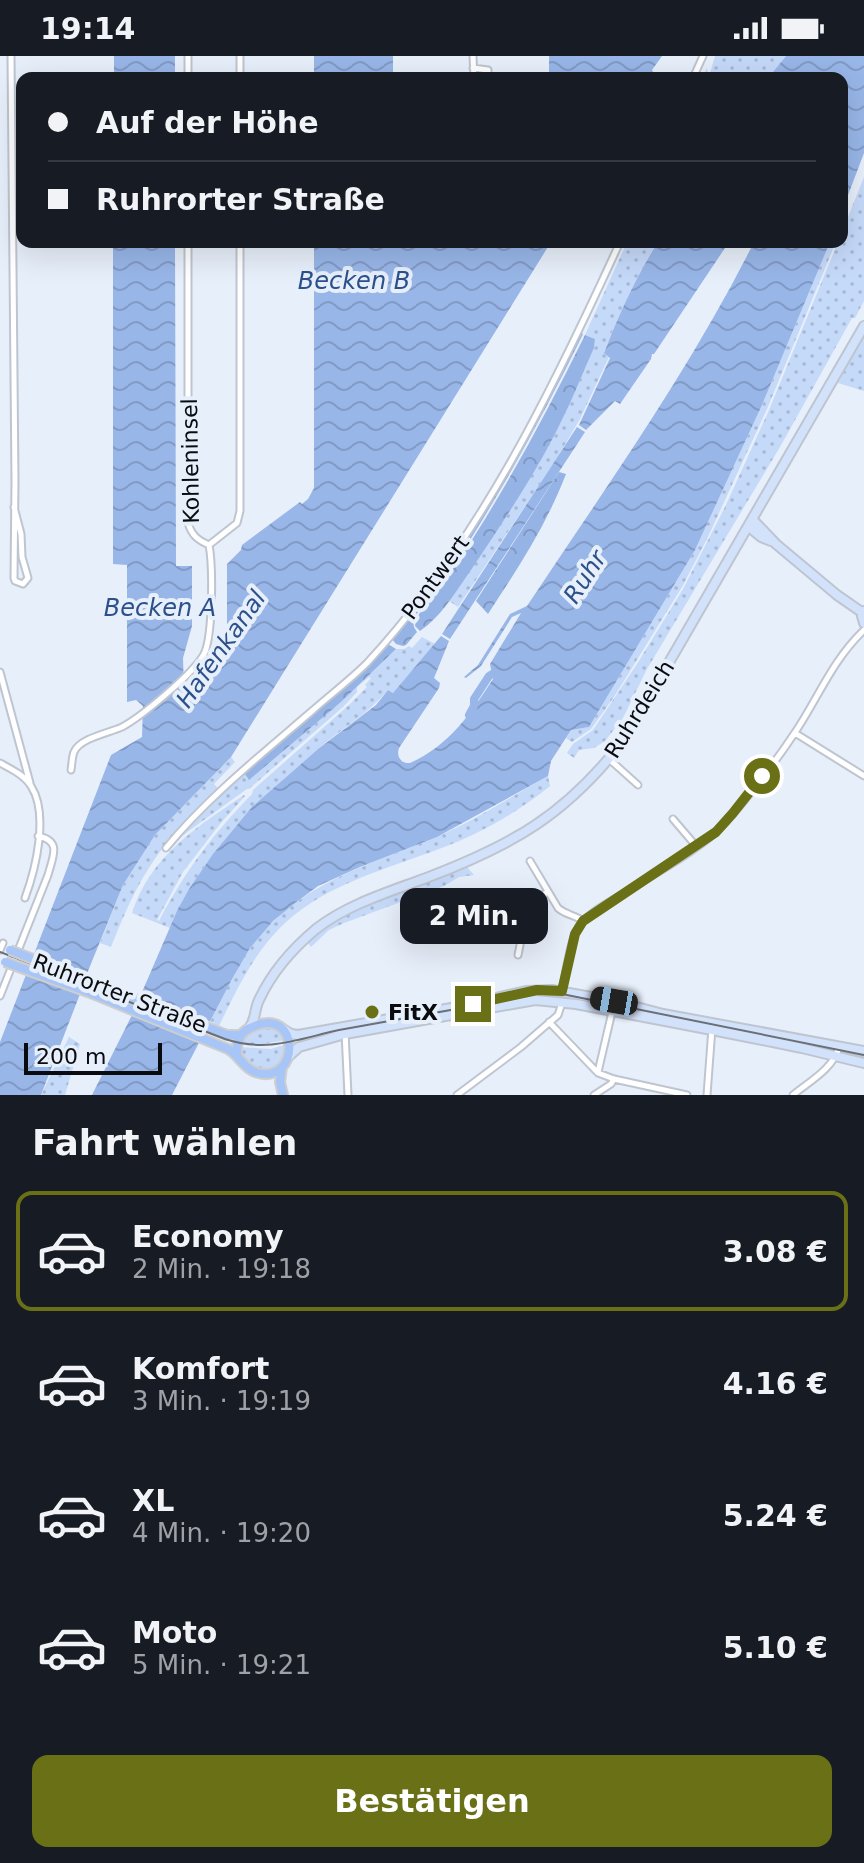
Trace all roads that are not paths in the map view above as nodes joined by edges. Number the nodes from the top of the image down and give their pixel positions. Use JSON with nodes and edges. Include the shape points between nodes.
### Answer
{"nodes":[{"id":1,"x":11,"y":56,"type":"edge"},
{"id":2,"x":473,"y":56,"type":"edge"},
{"id":3,"x":473,"y":68,"type":"junction"},
{"id":4,"x":473,"y":72,"type":"edge"},
{"id":5,"x":488,"y":72,"type":"edge"},
{"id":6,"x":188,"y":248,"type":"edge"},
{"id":7,"x":240,"y":248,"type":"edge"},
{"id":8,"x":617,"y":248,"type":"edge"},
{"id":9,"x":864,"y":326,"type":"edge"},
{"id":10,"x":14,"y":507,"type":"junction"},
{"id":11,"x":751,"y":523,"type":"junction"},
{"id":12,"x":761,"y":537,"type":"junction"},
{"id":13,"x":774,"y":542,"type":"junction"},
{"id":14,"x":209,"y":545,"type":"junction"},
{"id":15,"x":737,"y":548,"type":"junction"},
{"id":16,"x":864,"y":612,"type":"edge"},
{"id":17,"x":864,"y":622,"type":"edge"},
{"id":18,"x":864,"y":630,"type":"edge"},
{"id":19,"x":848,"y":646,"type":"junction"},
{"id":20,"x":0,"y":672,"type":"edge"},
{"id":21,"x":795,"y":733,"type":"junction"},
{"id":22,"x":609,"y":759,"type":"junction"},
{"id":23,"x":0,"y":763,"type":"edge"},
{"id":24,"x":71,"y":770,"type":"dead end"},
{"id":25,"x":864,"y":776,"type":"edge"},
{"id":26,"x":31,"y":785,"type":"junction"},
{"id":27,"x":638,"y":785,"type":"dead end"},
{"id":28,"x":673,"y":819,"type":"dead end"},
{"id":29,"x":38,"y":836,"type":"junction"},
{"id":30,"x":696,"y":846,"type":"junction"},
{"id":31,"x":166,"y":848,"type":"dead end"},
{"id":32,"x":530,"y":861,"type":"dead end"},
{"id":33,"x":548,"y":892,"type":"junction"},
{"id":34,"x":25,"y":898,"type":"dead end"},
{"id":35,"x":583,"y":921,"type":"junction"},
{"id":36,"x":3,"y":947,"type":"edge"},
{"id":37,"x":518,"y":955,"type":"dead end"},
{"id":38,"x":2,"y":961,"type":"edge"},
{"id":39,"x":562,"y":991,"type":"junction"},
{"id":40,"x":0,"y":996,"type":"edge"},
{"id":41,"x":260,"y":999,"type":"junction"},
{"id":42,"x":562,"y":1002,"type":"junction"},
{"id":43,"x":612,"y":1011,"type":"junction"},
{"id":44,"x":549,"y":1022,"type":"junction"},
{"id":45,"x":269,"y":1023,"type":"junction"},
{"id":46,"x":712,"y":1027,"type":"junction"},
{"id":47,"x":249,"y":1028,"type":"junction"},
{"id":48,"x":283,"y":1029,"type":"junction"},
{"id":49,"x":344,"y":1030,"type":"junction"},
{"id":50,"x":241,"y":1035,"type":"junction"},
{"id":51,"x":839,"y":1047,"type":"junction"},
{"id":52,"x":864,"y":1051,"type":"edge"},
{"id":53,"x":237,"y":1054,"type":"junction"},
{"id":54,"x":289,"y":1056,"type":"junction"},
{"id":55,"x":836,"y":1057,"type":"junction"},
{"id":56,"x":864,"y":1063,"type":"edge"},
{"id":57,"x":282,"y":1067,"type":"junction"},
{"id":58,"x":598,"y":1073,"type":"junction"},
{"id":59,"x":262,"y":1074,"type":"junction"},
{"id":60,"x":614,"y":1079,"type":"junction"},
{"id":61,"x":280,"y":1095,"type":"edge"},
{"id":62,"x":348,"y":1095,"type":"edge"},
{"id":63,"x":457,"y":1095,"type":"edge"},
{"id":64,"x":594,"y":1095,"type":"edge"},
{"id":65,"x":687,"y":1095,"type":"edge"},
{"id":66,"x":707,"y":1095,"type":"edge"},
{"id":67,"x":793,"y":1095,"type":"edge"}],
"edges":[{"from":1,"to":10,"type":"street"},
{"from":2,"to":3,"type":"street"},
{"from":3,"to":4,"type":"street"},
{"from":3,"to":5,"type":"street"},
{"from":6,"to":14,"type":"street","name":"Kohleninsel","via":[[188,523],[191,533]]},
{"from":7,"to":14,"type":"street","name":"Kohleninsel","via":[[240,511],[237,523]]},
{"from":8,"to":31,"type":"street","name":"Pontwert","via":[[506,470],[425,595],[363,667],[242,771]]},
{"from":9,"to":11,"type":"main road","name":"Ruhrdeich"},
{"from":10,"to":10,"type":"street","via":[[14,578],[23,584],[28,578]]},
{"from":11,"to":12,"type":"main road"},
{"from":11,"to":13,"type":"main road"},
{"from":11,"to":15,"type":"main road","name":"Ruhrdeich"},
{"from":12,"to":13,"type":"main road"},
{"from":12,"to":15,"type":"main road"},
{"from":13,"to":16,"type":"main road"},
{"from":14,"to":24,"type":"street","via":[[205,652],[187,675],[135,719],[81,744]]},
{"from":15,"to":22,"type":"main road","name":"Ruhrdeich"},
{"from":16,"to":17,"type":"main road"},
{"from":17,"to":19,"type":"street"},
{"from":18,"to":19,"type":"street"},
{"from":19,"to":21,"type":"street"},
{"from":20,"to":26,"type":"street"},
{"from":21,"to":25,"type":"street"},
{"from":21,"to":30,"type":"street","via":[[733,813]]},
{"from":22,"to":27,"type":"street"},
{"from":22,"to":41,"type":"main road","name":"Ruhrdeich","via":[[565,804],[520,836],[328,920],[293,950]]},
{"from":23,"to":26,"type":"street"},
{"from":26,"to":29,"type":"street","via":[[38,799]]},
{"from":28,"to":30,"type":"street"},
{"from":29,"to":34,"type":"street"},
{"from":29,"to":40,"type":"street","via":[[49,838],[53,855]]},
{"from":30,"to":35,"type":"street"},
{"from":32,"to":33,"type":"street"},
{"from":33,"to":35,"type":"street","via":[[561,911]]},
{"from":33,"to":37,"type":"street","via":[[528,909]]},
{"from":35,"to":39,"type":"street"},
{"from":36,"to":50,"type":"main road","name":"Ruhrorter Straße","bridge":true,"via":[[227,1035]]},
{"from":38,"to":53,"type":"main road","name":"Ruhrorter Straße","bridge":true},
{"from":39,"to":42,"type":"main road"},
{"from":39,"to":46,"type":"main road"},
{"from":39,"to":49,"type":"main road","via":[[526,991]]},
{"from":41,"to":45,"type":"main road","via":[[260,1011]]},
{"from":41,"to":47,"type":"main road","name":"Ruhrdeich"},
{"from":42,"to":43,"type":"main road"},
{"from":42,"to":44,"type":"street"},
{"from":42,"to":49,"type":"main road","via":[[528,1000]]},
{"from":43,"to":46,"type":"main road"},
{"from":43,"to":58,"type":"street"},
{"from":44,"to":58,"type":"street"},
{"from":44,"to":63,"type":"street"},
{"from":45,"to":47,"type":"main road"},
{"from":45,"to":48,"type":"main road"},
{"from":46,"to":51,"type":"main road"},
{"from":46,"to":55,"type":"main road"},
{"from":46,"to":66,"type":"street"},
{"from":47,"to":50,"type":"main road"},
{"from":48,"to":49,"type":"main road","via":[[298,1035]]},
{"from":48,"to":54,"type":"main road"},
{"from":49,"to":54,"type":"main road"},
{"from":49,"to":62,"type":"street"},
{"from":50,"to":53,"type":"main road"},
{"from":51,"to":52,"type":"main road"},
{"from":51,"to":55,"type":"street"},
{"from":53,"to":59,"type":"main road","name":"Ruhrorter Straße","via":[[251,1071]]},
{"from":54,"to":57,"type":"main road"},
{"from":55,"to":56,"type":"main road"},
{"from":55,"to":67,"type":"street"},
{"from":57,"to":59,"type":"main road"},
{"from":57,"to":61,"type":"main road"},
{"from":58,"to":60,"type":"street"},
{"from":59,"to":61,"type":"main road","name":"Ruhrorter Straße"},
{"from":60,"to":64,"type":"street"},
{"from":60,"to":65,"type":"street"}]}
